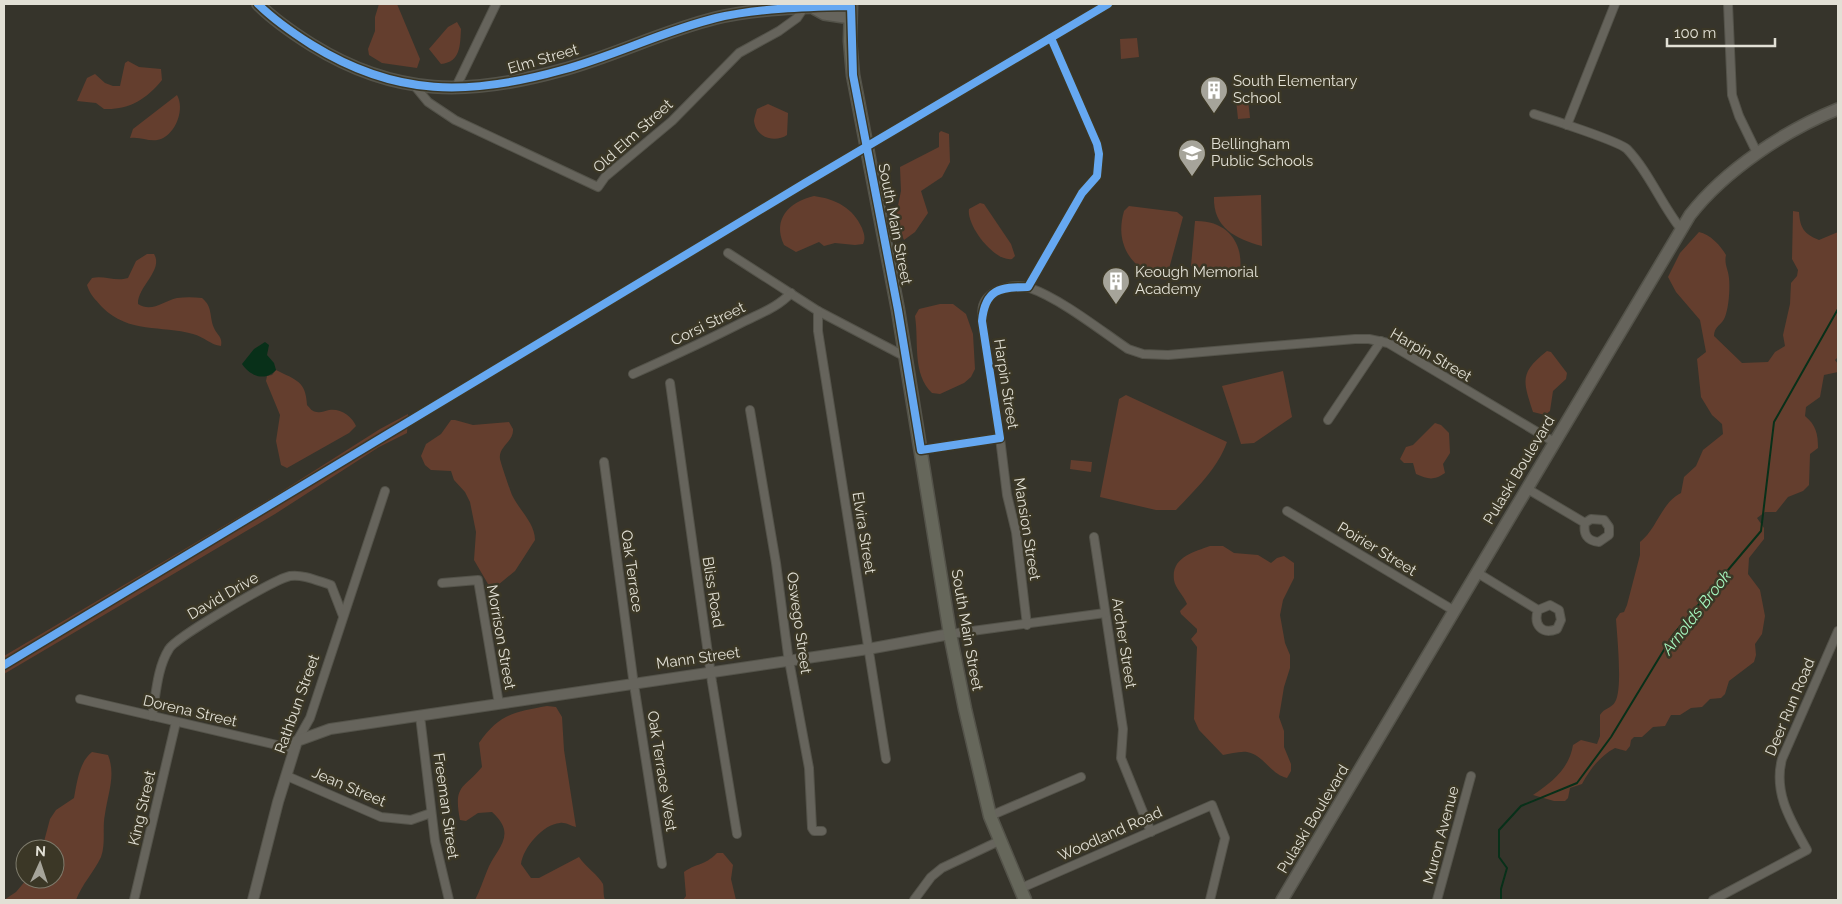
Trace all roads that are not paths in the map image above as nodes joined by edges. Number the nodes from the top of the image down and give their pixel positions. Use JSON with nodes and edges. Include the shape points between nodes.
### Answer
{"nodes":[{"id":1,"x":258,"y":4,"type":"edge"},
{"id":2,"x":496,"y":4,"type":"edge"},
{"id":3,"x":1615,"y":4,"type":"edge"},
{"id":4,"x":1728,"y":4,"type":"edge"},
{"id":5,"x":756,"y":7,"type":"edge"},
{"id":6,"x":803,"y":9,"type":"junction"},
{"id":7,"x":851,"y":9,"type":"edge"},
{"id":8,"x":414,"y":85,"type":"junction"},
{"id":9,"x":455,"y":89,"type":"junction"},
{"id":10,"x":1838,"y":109,"type":"edge"},
{"id":11,"x":1534,"y":114,"type":"dead end"},
{"id":12,"x":1566,"y":125,"type":"junction"},
{"id":13,"x":1757,"y":153,"type":"junction"},
{"id":14,"x":1681,"y":229,"type":"junction"},
{"id":15,"x":728,"y":252,"type":"dead end"},
{"id":16,"x":791,"y":293,"type":"junction"},
{"id":17,"x":818,"y":311,"type":"junction"},
{"id":18,"x":1381,"y":341,"type":"junction"},
{"id":19,"x":904,"y":356,"type":"junction"},
{"id":20,"x":633,"y":374,"type":"dead end"},
{"id":21,"x":670,"y":383,"type":"dead end"},
{"id":22,"x":750,"y":410,"type":"dead end"},
{"id":23,"x":1328,"y":420,"type":"dead end"},
{"id":24,"x":1000,"y":438,"type":"junction"},
{"id":25,"x":1554,"y":442,"type":"junction"},
{"id":26,"x":921,"y":450,"type":"junction"},
{"id":27,"x":604,"y":462,"type":"dead end"},
{"id":28,"x":1526,"y":488,"type":"junction"},
{"id":29,"x":385,"y":491,"type":"dead end"},
{"id":30,"x":1287,"y":511,"type":"dead end"},
{"id":31,"x":1585,"y":523,"type":"dead end"},
{"id":32,"x":1094,"y":536,"type":"dead end"},
{"id":33,"x":1476,"y":572,"type":"junction"},
{"id":34,"x":442,"y":583,"type":"dead end"},
{"id":35,"x":1453,"y":610,"type":"junction"},
{"id":36,"x":1538,"y":610,"type":"dead end"},
{"id":37,"x":1105,"y":613,"type":"junction"},
{"id":38,"x":344,"y":616,"type":"junction"},
{"id":39,"x":1027,"y":624,"type":"junction"},
{"id":40,"x":1838,"y":631,"type":"edge"},
{"id":41,"x":950,"y":634,"type":"junction"},
{"id":42,"x":868,"y":648,"type":"junction"},
{"id":43,"x":789,"y":660,"type":"junction"},
{"id":44,"x":712,"y":672,"type":"junction"},
{"id":45,"x":634,"y":683,"type":"junction"},
{"id":46,"x":80,"y":699,"type":"dead end"},
{"id":47,"x":499,"y":704,"type":"junction"},
{"id":48,"x":152,"y":716,"type":"junction"},
{"id":49,"x":420,"y":716,"type":"junction"},
{"id":50,"x":176,"y":722,"type":"junction"},
{"id":51,"x":296,"y":745,"type":"junction"},
{"id":52,"x":886,"y":759,"type":"dead end"},
{"id":53,"x":287,"y":776,"type":"junction"},
{"id":54,"x":1471,"y":776,"type":"dead end"},
{"id":55,"x":1081,"y":777,"type":"dead end"},
{"id":56,"x":431,"y":813,"type":"junction"},
{"id":57,"x":990,"y":816,"type":"junction"},
{"id":58,"x":822,"y":832,"type":"dead end"},
{"id":59,"x":1151,"y":832,"type":"junction"},
{"id":60,"x":737,"y":834,"type":"dead end"},
{"id":61,"x":1000,"y":842,"type":"junction"},
{"id":62,"x":662,"y":864,"type":"dead end"},
{"id":63,"x":1022,"y":894,"type":"edge"},
{"id":64,"x":134,"y":900,"type":"edge"},
{"id":65,"x":253,"y":900,"type":"edge"},
{"id":66,"x":449,"y":900,"type":"edge"},
{"id":67,"x":914,"y":900,"type":"edge"},
{"id":68,"x":1210,"y":900,"type":"edge"},
{"id":69,"x":1282,"y":900,"type":"edge"},
{"id":70,"x":1437,"y":900,"type":"edge"},
{"id":71,"x":1713,"y":900,"type":"edge"}],
"edges":[{"from":1,"to":8,"type":"main road","name":"Elm Street","via":[[306,41],[348,65]]},
{"from":2,"to":9,"type":"street"},
{"from":3,"to":12,"type":"street"},
{"from":4,"to":13,"type":"street","via":[[1732,95]]},
{"from":5,"to":6,"type":"main road","name":"Elm Street"},
{"from":5,"to":9,"type":"main road","name":"Elm Street","via":[[650,38],[564,70],[495,86]]},
{"from":6,"to":7,"type":"main road","name":"Elm Street","via":[[815,9],[824,14]]},
{"from":6,"to":8,"type":"street","name":"Old Elm Street","via":[[797,18],[778,31],[739,52],[672,120],[605,177],[598,187],[455,120],[428,102]]},
{"from":7,"to":19,"type":"main road","name":"South Main Street","via":[[853,75]]},
{"from":8,"to":9,"type":"main road","name":"Elm Street"},
{"from":10,"to":13,"type":"main road","name":"Pulaski Boulevard"},
{"from":11,"to":12,"type":"street"},
{"from":12,"to":14,"type":"street","via":[[1626,148]]},
{"from":13,"to":14,"type":"main road","name":"Pulaski Boulevard","via":[[1699,204]]},
{"from":14,"to":25,"type":"main road","name":"Pulaski Boulevard"},
{"from":15,"to":16,"type":"street"},
{"from":16,"to":17,"type":"street"},
{"from":16,"to":20,"type":"street","name":"Corsi Street","via":[[772,308],[710,340]]},
{"from":17,"to":19,"type":"street"},
{"from":17,"to":42,"type":"street","name":"Elvira Street","via":[[818,331]]},
{"from":18,"to":23,"type":"street"},
{"from":18,"to":24,"type":"street","name":"Harpin Street","via":[[1354,339],[1189,354],[1143,354],[1128,349],[1028,287],[1004,289],[988,298],[982,321]]},
{"from":18,"to":25,"type":"street","name":"Harpin Street"},
{"from":19,"to":26,"type":"main road","name":"South Main Street"},
{"from":21,"to":44,"type":"street","name":"Bliss Road"},
{"from":22,"to":43,"type":"street","name":"Oswego Street"},
{"from":24,"to":26,"type":"street","name":"Harpin Street"},
{"from":24,"to":39,"type":"street","name":"Mansion Street"},
{"from":25,"to":28,"type":"main road","name":"Pulaski Boulevard"},
{"from":26,"to":41,"type":"main road","name":"South Main Street"},
{"from":27,"to":45,"type":"street","name":"Oak Terrace"},
{"from":28,"to":31,"type":"street"},
{"from":28,"to":33,"type":"main road","name":"Pulaski Boulevard"},
{"from":29,"to":38,"type":"street","name":"Rathbun Street"},
{"from":30,"to":35,"type":"street","name":"Poirier Street"},
{"from":32,"to":37,"type":"street","name":"Archer Street"},
{"from":33,"to":35,"type":"main road","name":"Pulaski Boulevard"},
{"from":33,"to":36,"type":"street"},
{"from":34,"to":47,"type":"street","name":"Morrison Street","via":[[478,580]]},
{"from":35,"to":69,"type":"main road","name":"Pulaski Boulevard"},
{"from":37,"to":39,"type":"street","name":"Mann Street"},
{"from":37,"to":59,"type":"street","name":"Archer Street","via":[[1123,729],[1120,754]]},
{"from":38,"to":48,"type":"street","name":"David Drive","via":[[331,585],[298,576],[272,583],[173,644],[164,660]]},
{"from":38,"to":51,"type":"street","name":"Rathbun Street","via":[[310,718]]},
{"from":39,"to":41,"type":"street","name":"Mann Street"},
{"from":40,"to":71,"type":"street","name":"Deer Run Road","via":[[1778,773],[1778,787],[1785,808],[1807,850]]},
{"from":41,"to":42,"type":"street","name":"Mann Street"},
{"from":41,"to":57,"type":"main road","name":"South Main Street"},
{"from":42,"to":43,"type":"street","name":"Mann Street"},
{"from":42,"to":52,"type":"street","name":"Elvira Street"},
{"from":43,"to":44,"type":"street","name":"Mann Street"},
{"from":43,"to":58,"type":"street","name":"Oswego Street","via":[[809,768],[812,828]]},
{"from":44,"to":45,"type":"street","name":"Mann Street"},
{"from":44,"to":60,"type":"street","name":"Bliss Road"},
{"from":45,"to":47,"type":"street","name":"Mann Street"},
{"from":45,"to":62,"type":"street","name":"Oak Terrace West"},
{"from":46,"to":48,"type":"street","name":"Dorena Street"},
{"from":47,"to":49,"type":"street","name":"Mann Street"},
{"from":48,"to":50,"type":"street","name":"Dorena Street"},
{"from":49,"to":51,"type":"street","name":"Mann Street","via":[[330,729]]},
{"from":49,"to":56,"type":"street","name":"Freeman Street"},
{"from":50,"to":51,"type":"street","name":"Dorena Street"},
{"from":50,"to":64,"type":"street","name":"King Street"},
{"from":51,"to":53,"type":"street","name":"Rathbun Street"},
{"from":53,"to":56,"type":"street","name":"Jean Street","via":[[382,817],[411,820]]},
{"from":53,"to":65,"type":"street","name":"Rathbun Street"},
{"from":54,"to":70,"type":"street","name":"Muron Avenue"},
{"from":55,"to":57,"type":"street"},
{"from":56,"to":66,"type":"street","name":"Freeman Street"},
{"from":57,"to":61,"type":"main road","name":"South Main Street"},
{"from":59,"to":63,"type":"street","name":"Woodland Road"},
{"from":59,"to":68,"type":"street","name":"Woodland Road","via":[[1212,805],[1225,838]]},
{"from":61,"to":63,"type":"main road","name":"South Main Street"},
{"from":61,"to":67,"type":"street","via":[[942,868]]}]}
